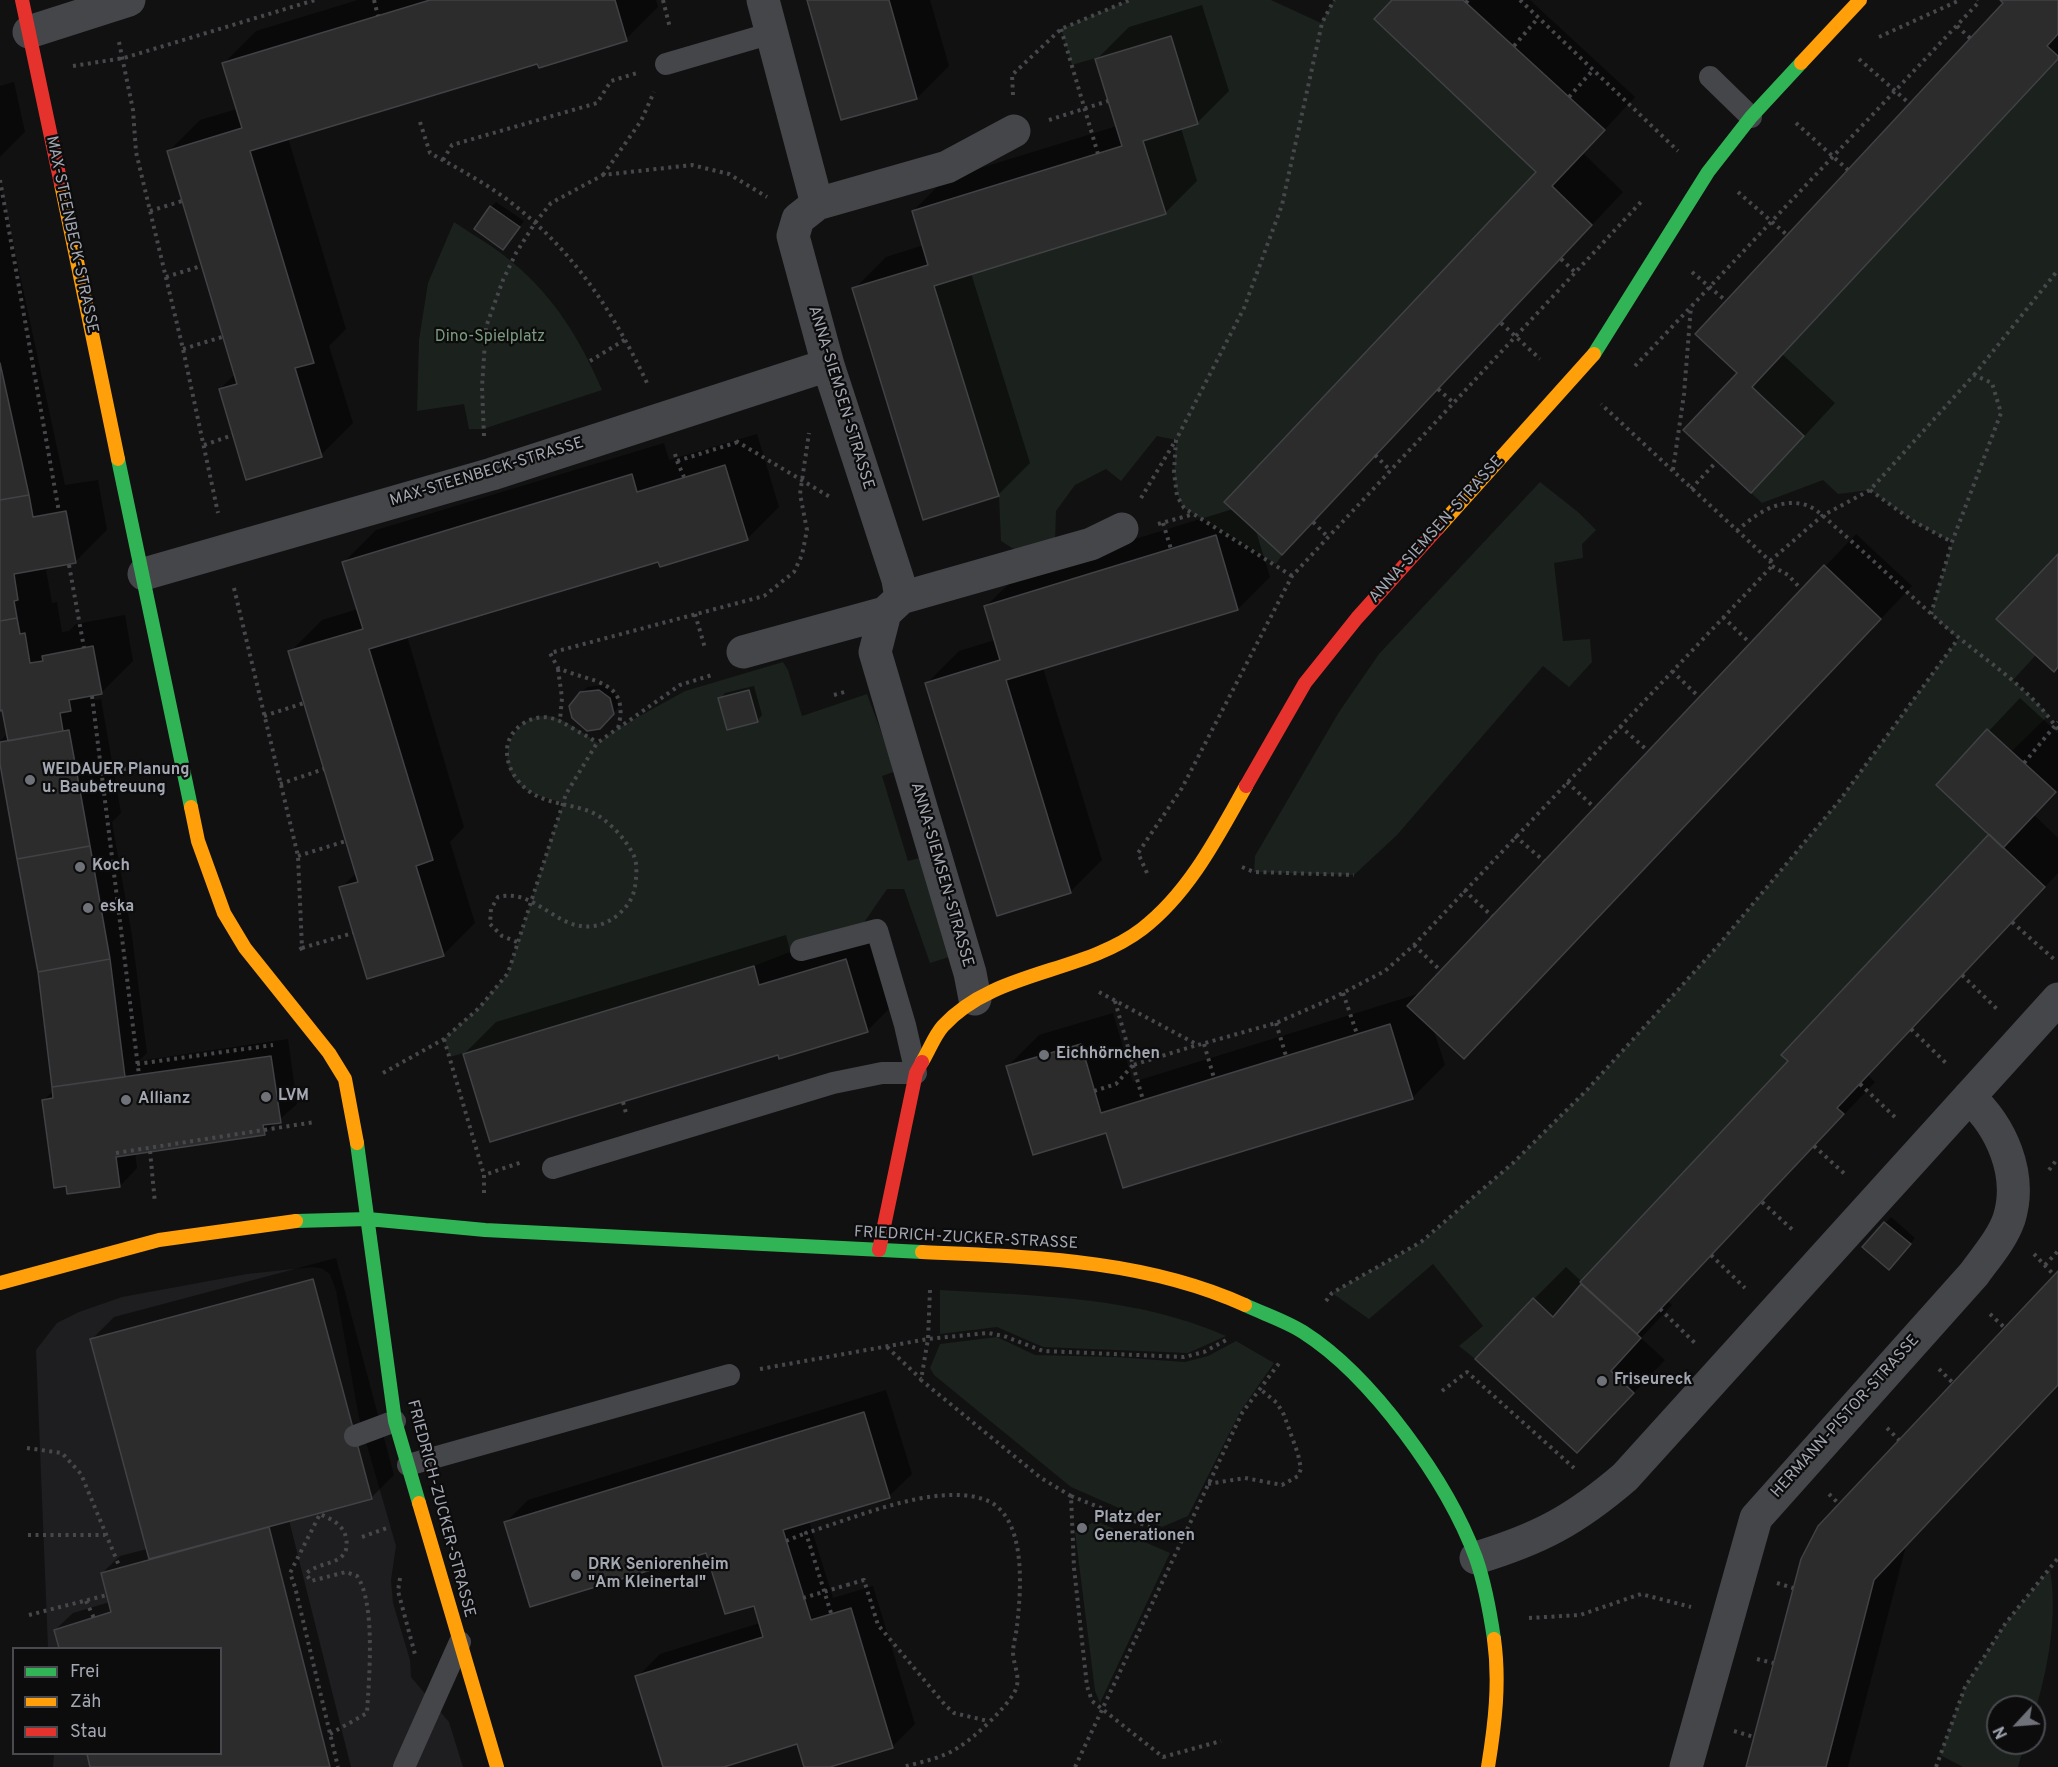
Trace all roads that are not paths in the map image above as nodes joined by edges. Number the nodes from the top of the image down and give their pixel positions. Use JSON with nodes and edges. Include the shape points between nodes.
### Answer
{"nodes":[{"id":1,"x":22,"y":0,"type":"edge"},
{"id":2,"x":129,"y":0,"type":"edge"},
{"id":3,"x":763,"y":0,"type":"edge"},
{"id":4,"x":1860,"y":0,"type":"edge"},
{"id":5,"x":29,"y":32,"type":"junction"},
{"id":6,"x":772,"y":33,"type":"junction"},
{"id":7,"x":666,"y":64,"type":"road end"},
{"id":8,"x":1710,"y":78,"type":"dead end"},
{"id":9,"x":1751,"y":117,"type":"junction"},
{"id":10,"x":1014,"y":131,"type":"road end"},
{"id":11,"x":816,"y":204,"type":"junction"},
{"id":12,"x":829,"y":369,"type":"junction"},
{"id":13,"x":1122,"y":530,"type":"road end"},
{"id":14,"x":144,"y":574,"type":"junction"},
{"id":15,"x":893,"y":606,"type":"junction"},
{"id":16,"x":733,"y":662,"type":"road end"},
{"id":17,"x":801,"y":950,"type":"dead end"},
{"id":18,"x":975,"y":999,"type":"junction"},
{"id":19,"x":2058,"y":999,"type":"edge"},
{"id":20,"x":916,"y":1073,"type":"junction"},
{"id":21,"x":1978,"y":1106,"type":"junction"},
{"id":22,"x":553,"y":1168,"type":"road end"},
{"id":23,"x":368,"y":1219,"type":"junction"},
{"id":24,"x":879,"y":1250,"type":"junction"},
{"id":25,"x":0,"y":1283,"type":"edge"},
{"id":26,"x":729,"y":1375,"type":"road end"},
{"id":27,"x":395,"y":1421,"type":"junction"},
{"id":28,"x":355,"y":1436,"type":"dead end"},
{"id":29,"x":408,"y":1466,"type":"junction"},
{"id":30,"x":1476,"y":1558,"type":"junction"},
{"id":31,"x":460,"y":1642,"type":"junction"},
{"id":32,"x":404,"y":1767,"type":"edge"},
{"id":33,"x":497,"y":1767,"type":"edge"},
{"id":34,"x":1488,"y":1767,"type":"edge"},
{"id":35,"x":1686,"y":1767,"type":"edge"}],
"edges":[{"from":1,"to":5,"type":"street","name":"MAX-STEENBECK-STRASSE"},
{"from":2,"to":5,"type":"street"},
{"from":3,"to":6,"type":"street"},
{"from":4,"to":9,"type":"street","name":"ANNA-SIEMSEN-STRASSE"},
{"from":5,"to":14,"type":"street","name":"MAX-STEENBECK-STRASSE"},
{"from":6,"to":7,"type":"lane"},
{"from":6,"to":11,"type":"street"},
{"from":8,"to":9,"type":"lane"},
{"from":9,"to":18,"type":"street","name":"ANNA-SIEMSEN-STRASSE","via":[[1708,172],[1593,356],[1357,618],[1305,683],[1216,839],[1170,905],[1142,930],[1106,949]]},
{"from":10,"to":11,"type":"street","via":[[947,167]]},
{"from":11,"to":12,"type":"street","name":"ANNA-SIEMSEN-STRASSE","via":[[798,219],[793,236]]},
{"from":12,"to":14,"type":"street","name":"MAX-STEENBECK-STRASSE","via":[[492,474]]},
{"from":12,"to":15,"type":"street","name":"ANNA-SIEMSEN-STRASSE","via":[[880,526]]},
{"from":13,"to":15,"type":"street","via":[[1091,544]]},
{"from":14,"to":23,"type":"street","name":"MAX-STEENBECK-STRASSE","via":[[198,841],[224,913],[245,948],[329,1053],[345,1079]]},
{"from":15,"to":16,"type":"street"},
{"from":15,"to":18,"type":"street","name":"ANNA-SIEMSEN-STRASSE","via":[[875,652]]},
{"from":17,"to":20,"type":"lane","via":[[877,930]]},
{"from":18,"to":20,"type":"street","name":"ANNA-SIEMSEN-STRASSE","via":[[942,1027]]},
{"from":19,"to":21,"type":"street"},
{"from":20,"to":22,"type":"lane","via":[[882,1073],[833,1083]]},
{"from":20,"to":24,"type":"street","name":"ANNA-SIEMSEN-STRASSE"},
{"from":21,"to":30,"type":"street","via":[[1625,1477],[1565,1523]]},
{"from":21,"to":35,"type":"street","name":"HERMANN-PISTOR-STRASSE","via":[[2008,1157],[2012,1180],[2009,1218],[1999,1240],[1974,1274],[1756,1518]]},
{"from":23,"to":24,"type":"street","name":"FRIEDRICH-ZUCKER-STRASSE","via":[[485,1230]]},
{"from":23,"to":25,"type":"street","name":"FRIEDRICH-ZUCKER-STRASSE","via":[[295,1221],[159,1240]]},
{"from":23,"to":27,"type":"street","name":"FRIEDRICH-ZUCKER-STRASSE"},
{"from":24,"to":30,"type":"street","name":"FRIEDRICH-ZUCKER-STRASSE","via":[[1062,1259],[1165,1277],[1238,1302],[1303,1332],[1383,1405],[1441,1486]]},
{"from":26,"to":29,"type":"lane"},
{"from":27,"to":28,"type":"lane"},
{"from":27,"to":29,"type":"street","name":"FRIEDRICH-ZUCKER-STRASSE"},
{"from":29,"to":31,"type":"street","name":"FRIEDRICH-ZUCKER-STRASSE"},
{"from":30,"to":34,"type":"street","name":"FRIEDRICH-ZUCKER-STRASSE","via":[[1490,1610],[1497,1660],[1496,1719]]},
{"from":31,"to":32,"type":"lane"},
{"from":31,"to":33,"type":"street","name":"FRIEDRICH-ZUCKER-STRASSE"}]}
